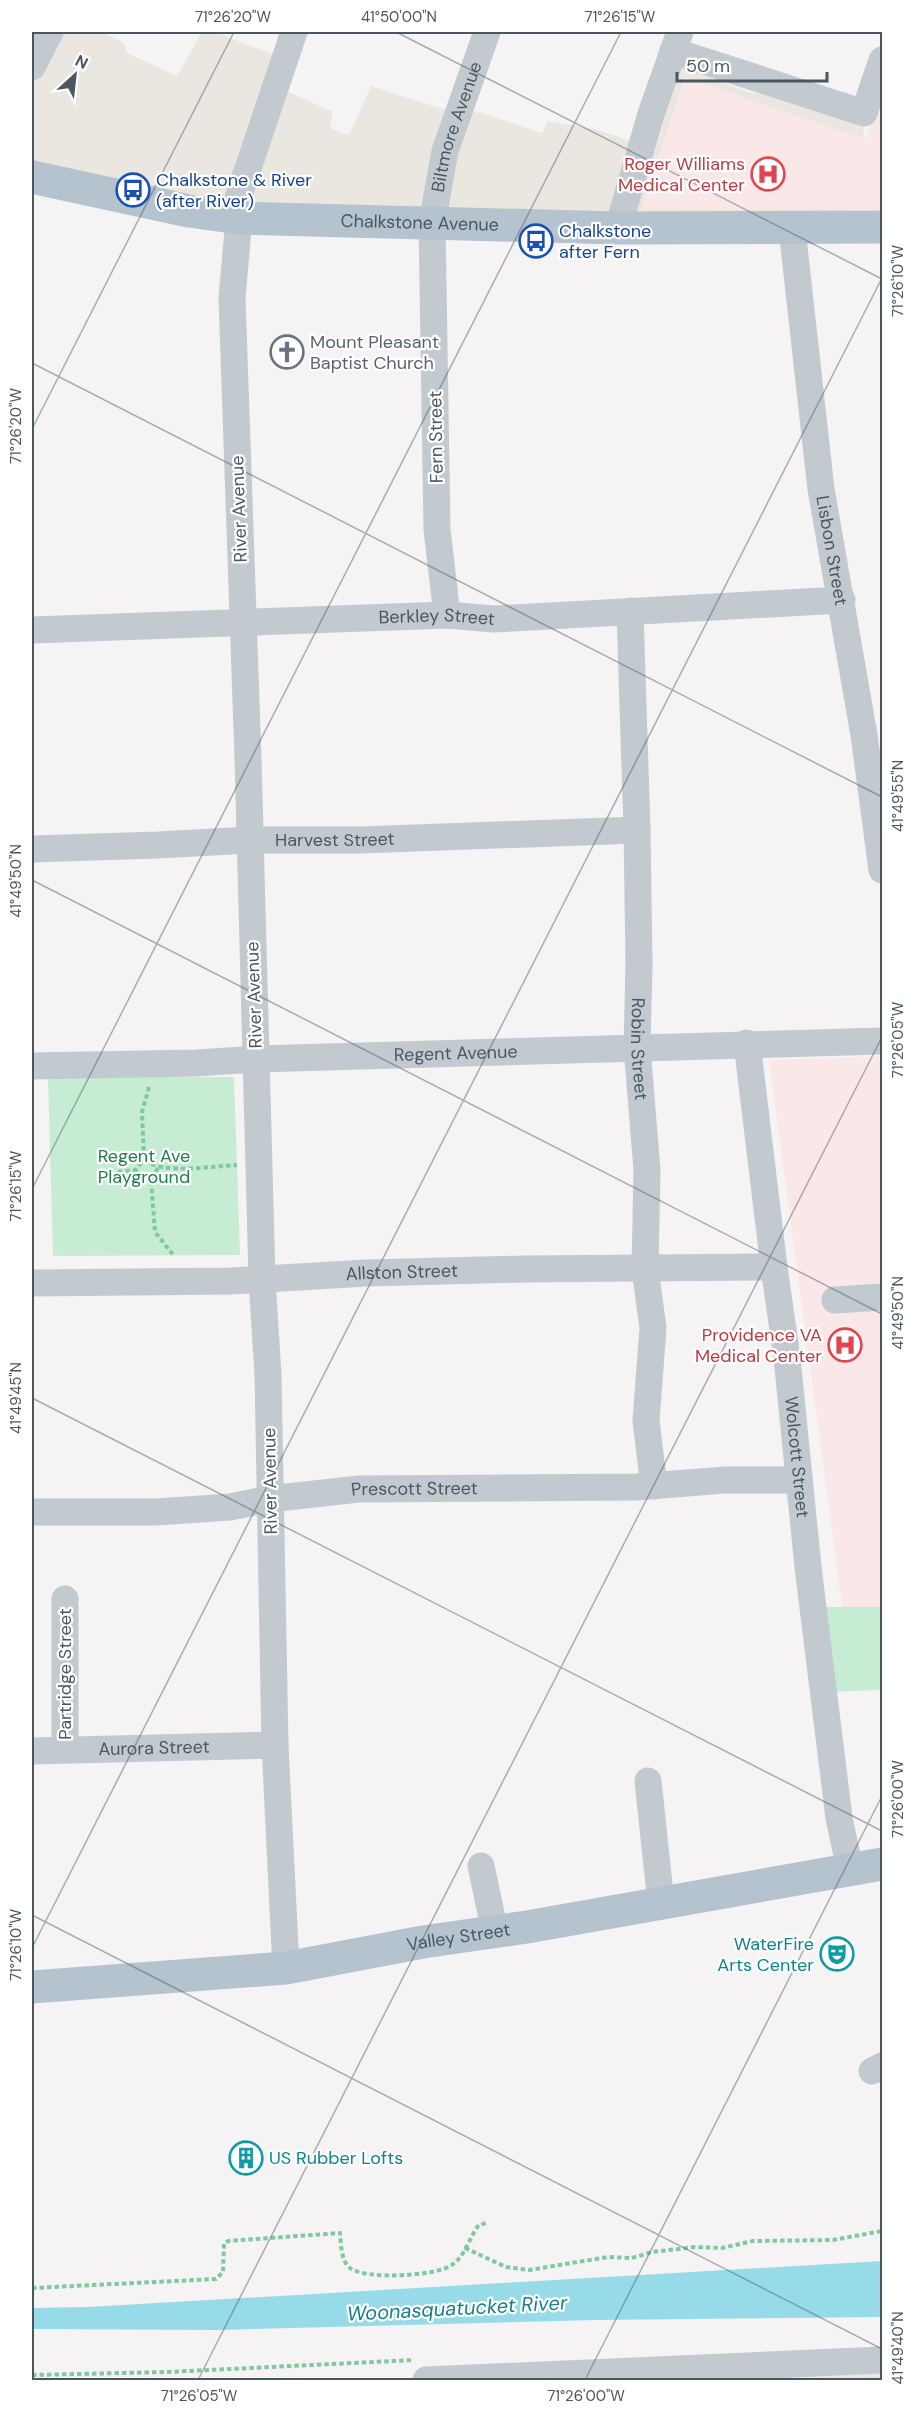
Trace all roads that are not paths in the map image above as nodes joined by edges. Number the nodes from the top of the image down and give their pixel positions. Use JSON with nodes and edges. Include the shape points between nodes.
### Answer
{"nodes":[{"id":1,"x":50,"y":32,"type":"edge"},
{"id":2,"x":294,"y":32,"type":"edge"},
{"id":3,"x":488,"y":32,"type":"edge"},
{"id":4,"x":676,"y":41,"type":"edge"},
{"id":5,"x":882,"y":60,"type":"edge"},
{"id":6,"x":32,"y":67,"type":"edge"},
{"id":7,"x":33,"y":183,"type":"edge"},
{"id":8,"x":239,"y":218,"type":"junction"},
{"id":9,"x":432,"y":223,"type":"junction"},
{"id":10,"x":882,"y":227,"type":"edge"},
{"id":11,"x":618,"y":228,"type":"junction"},
{"id":12,"x":792,"y":229,"type":"junction"},
{"id":13,"x":842,"y":600,"type":"junction"},
{"id":14,"x":630,"y":611,"type":"junction"},
{"id":15,"x":447,"y":615,"type":"junction"},
{"id":16,"x":243,"y":623,"type":"junction"},
{"id":17,"x":32,"y":630,"type":"edge"},
{"id":18,"x":637,"y":830,"type":"junction"},
{"id":19,"x":250,"y":840,"type":"junction"},
{"id":20,"x":32,"y":849,"type":"edge"},
{"id":21,"x":882,"y":870,"type":"edge"},
{"id":22,"x":882,"y":1041,"type":"edge"},
{"id":23,"x":747,"y":1043,"type":"junction"},
{"id":24,"x":637,"y":1047,"type":"junction"},
{"id":25,"x":257,"y":1059,"type":"junction"},
{"id":26,"x":32,"y":1066,"type":"edge"},
{"id":27,"x":774,"y":1267,"type":"junction"},
{"id":28,"x":645,"y":1269,"type":"junction"},
{"id":29,"x":262,"y":1279,"type":"junction"},
{"id":30,"x":32,"y":1283,"type":"edge"},
{"id":31,"x":882,"y":1297,"type":"edge"},
{"id":32,"x":835,"y":1300,"type":"dead end"},
{"id":33,"x":799,"y":1480,"type":"junction"},
{"id":34,"x":654,"y":1486,"type":"junction"},
{"id":35,"x":269,"y":1499,"type":"junction"},
{"id":36,"x":32,"y":1512,"type":"edge"},
{"id":37,"x":65,"y":1599,"type":"dead end"},
{"id":38,"x":275,"y":1744,"type":"junction"},
{"id":39,"x":65,"y":1749,"type":"junction"},
{"id":40,"x":32,"y":1751,"type":"edge"},
{"id":41,"x":648,"y":1781,"type":"dead end"},
{"id":42,"x":882,"y":1863,"type":"edge"},
{"id":43,"x":481,"y":1866,"type":"dead end"},
{"id":44,"x":850,"y":1870,"type":"junction"},
{"id":45,"x":661,"y":1903,"type":"junction"},
{"id":46,"x":495,"y":1932,"type":"junction"},
{"id":47,"x":286,"y":1968,"type":"junction"},
{"id":48,"x":32,"y":1987,"type":"edge"},
{"id":49,"x":882,"y":2360,"type":"edge"},
{"id":50,"x":486,"y":2379,"type":"edge"},
{"id":51,"x":426,"y":2380,"type":"edge"}],
"edges":[{"from":1,"to":6,"type":"street"},
{"from":2,"to":8,"type":"street","name":"River Avenue","via":[[237,201]]},
{"from":3,"to":9,"type":"street","name":"Biltmore Avenue","via":[[446,151]]},
{"from":4,"to":5,"type":"street","via":[[864,113]]},
{"from":4,"to":11,"type":"street"},
{"from":7,"to":8,"type":"main road","name":"Chalkstone Avenue"},
{"from":8,"to":9,"type":"main road","name":"Chalkstone Avenue"},
{"from":8,"to":16,"type":"street","name":"River Avenue","via":[[232,298]]},
{"from":9,"to":11,"type":"main road","name":"Chalkstone Avenue"},
{"from":9,"to":15,"type":"street","name":"Fern Street","via":[[437,530]]},
{"from":10,"to":12,"type":"main road","name":"Chalkstone Avenue"},
{"from":11,"to":12,"type":"main road","name":"Chalkstone Avenue"},
{"from":12,"to":13,"type":"street","name":"Lisbon Street","via":[[822,489]]},
{"from":13,"to":14,"type":"street","name":"Berkley Street"},
{"from":13,"to":21,"type":"street","name":"Lisbon Street"},
{"from":14,"to":15,"type":"street","name":"Berkley Street","via":[[494,619]]},
{"from":14,"to":18,"type":"street","name":"Robin Street"},
{"from":15,"to":16,"type":"street","name":"Berkley Street"},
{"from":16,"to":17,"type":"street","name":"Berkley Street"},
{"from":16,"to":19,"type":"street","name":"River Avenue"},
{"from":18,"to":19,"type":"street","name":"Harvest Street"},
{"from":18,"to":24,"type":"street","name":"Robin Street"},
{"from":19,"to":20,"type":"street","name":"Harvest Street"},
{"from":19,"to":25,"type":"street","name":"River Avenue"},
{"from":22,"to":23,"type":"street","name":"Regent Avenue"},
{"from":23,"to":24,"type":"street","name":"Regent Avenue"},
{"from":23,"to":27,"type":"street","name":"Wolcott Street"},
{"from":24,"to":25,"type":"street","name":"Regent Avenue"},
{"from":24,"to":28,"type":"street","name":"Robin Street","via":[[647,1170]]},
{"from":25,"to":26,"type":"street","name":"Regent Avenue"},
{"from":25,"to":29,"type":"street","name":"River Avenue"},
{"from":27,"to":28,"type":"street","name":"Allston Street"},
{"from":27,"to":33,"type":"street","name":"Wolcott Street"},
{"from":28,"to":29,"type":"street","name":"Allston Street","via":[[367,1273]]},
{"from":28,"to":34,"type":"street","name":"Robin Street","via":[[653,1328],[646,1421]]},
{"from":29,"to":30,"type":"street","name":"Allston Street"},
{"from":29,"to":35,"type":"street","name":"River Avenue"},
{"from":31,"to":32,"type":"street"},
{"from":33,"to":34,"type":"street","name":"Prescott Street","via":[[725,1480]]},
{"from":33,"to":44,"type":"street","name":"Wolcott Street","via":[[839,1818]]},
{"from":34,"to":35,"type":"street","name":"Prescott Street","via":[[359,1489]]},
{"from":35,"to":36,"type":"street","name":"Prescott Street","via":[[230,1507],[166,1512]]},
{"from":35,"to":38,"type":"street","name":"River Avenue"},
{"from":37,"to":39,"type":"street","name":"Partridge Street"},
{"from":38,"to":39,"type":"street","name":"Aurora Street"},
{"from":38,"to":47,"type":"street","name":"River Avenue"},
{"from":39,"to":40,"type":"street","name":"Aurora Street"},
{"from":41,"to":45,"type":"street"},
{"from":42,"to":44,"type":"main road","name":"Valley Street"},
{"from":43,"to":46,"type":"street"},
{"from":44,"to":45,"type":"main road","name":"Valley Street"},
{"from":45,"to":46,"type":"main road","name":"Valley Street"},
{"from":46,"to":47,"type":"main road","name":"Valley Street"},
{"from":47,"to":48,"type":"main road","name":"Valley Street"},
{"from":49,"to":50,"type":"street"},
{"from":50,"to":51,"type":"street"}]}
